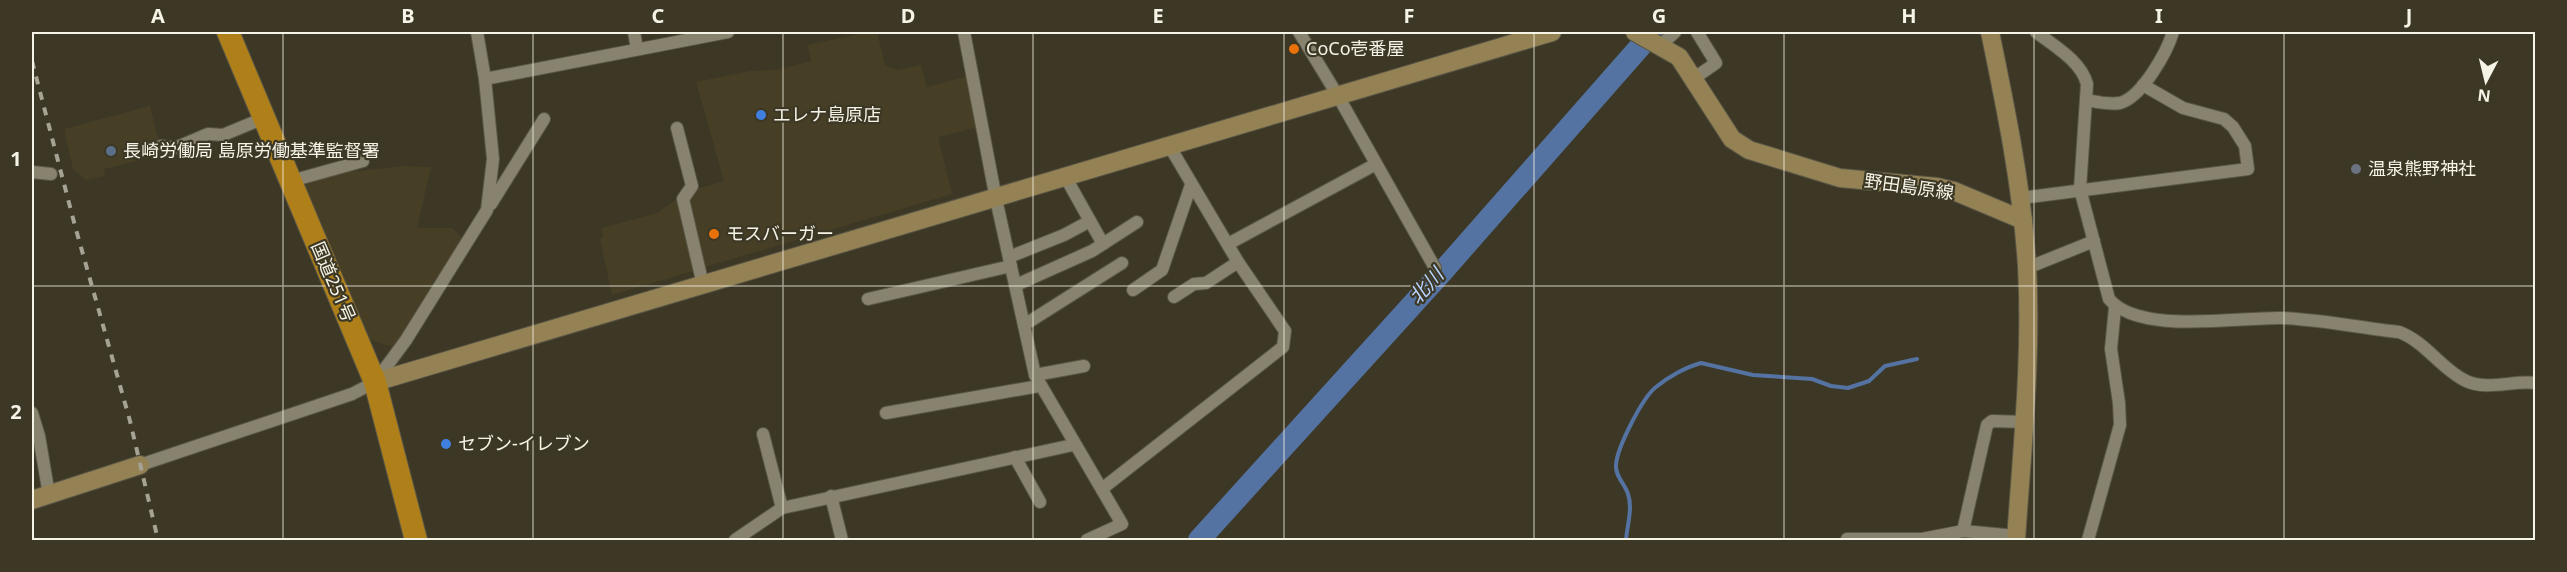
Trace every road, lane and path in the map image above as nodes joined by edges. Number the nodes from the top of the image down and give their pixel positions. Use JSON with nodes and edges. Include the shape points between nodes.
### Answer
{"nodes":[{"id":1,"x":228,"y":32,"type":"edge"},
{"id":2,"x":477,"y":32,"type":"edge"},
{"id":3,"x":634,"y":32,"type":"edge"},
{"id":4,"x":728,"y":32,"type":"edge"},
{"id":5,"x":964,"y":32,"type":"edge"},
{"id":6,"x":1301,"y":32,"type":"edge"},
{"id":7,"x":1552,"y":32,"type":"edge"},
{"id":8,"x":1675,"y":32,"type":"edge"},
{"id":9,"x":1697,"y":32,"type":"edge"},
{"id":10,"x":1990,"y":32,"type":"edge"},
{"id":11,"x":2036,"y":32,"type":"edge"},
{"id":12,"x":2174,"y":32,"type":"edge"},
{"id":13,"x":1649,"y":38,"type":"edge"},
{"id":14,"x":637,"y":49,"type":"junction"},
{"id":15,"x":485,"y":79,"type":"junction"},
{"id":16,"x":1693,"y":79,"type":"junction"},
{"id":17,"x":2143,"y":86,"type":"junction"},
{"id":18,"x":1338,"y":96,"type":"junction"},
{"id":19,"x":2086,"y":100,"type":"junction"},
{"id":20,"x":264,"y":118,"type":"junction"},
{"id":21,"x":544,"y":119,"type":"dead end"},
{"id":22,"x":677,"y":128,"type":"dead end"},
{"id":23,"x":161,"y":146,"type":"dead end"},
{"id":24,"x":1170,"y":147,"type":"junction"},
{"id":25,"x":363,"y":161,"type":"dead end"},
{"id":26,"x":1376,"y":164,"type":"junction"},
{"id":27,"x":32,"y":172,"type":"edge"},
{"id":28,"x":51,"y":174,"type":"dead end"},
{"id":29,"x":1066,"y":178,"type":"junction"},
{"id":30,"x":291,"y":182,"type":"junction"},
{"id":31,"x":1191,"y":185,"type":"junction"},
{"id":32,"x":2080,"y":189,"type":"junction"},
{"id":33,"x":2021,"y":198,"type":"junction"},
{"id":34,"x":996,"y":199,"type":"junction"},
{"id":35,"x":488,"y":210,"type":"junction"},
{"id":36,"x":2023,"y":220,"type":"junction"},
{"id":37,"x":1090,"y":221,"type":"junction"},
{"id":38,"x":1137,"y":222,"type":"dead end"},
{"id":39,"x":2094,"y":241,"type":"junction"},
{"id":40,"x":1103,"y":244,"type":"junction"},
{"id":41,"x":1228,"y":244,"type":"junction"},
{"id":42,"x":1010,"y":261,"type":"junction"},
{"id":43,"x":1239,"y":262,"type":"junction"},
{"id":44,"x":1122,"y":263,"type":"dead end"},
{"id":45,"x":1435,"y":268,"type":"dead end"},
{"id":46,"x":2027,"y":268,"type":"junction"},
{"id":47,"x":703,"y":285,"type":"junction"},
{"id":48,"x":1016,"y":285,"type":"junction"},
{"id":49,"x":1133,"y":290,"type":"dead end"},
{"id":50,"x":1174,"y":297,"type":"dead end"},
{"id":51,"x":868,"y":299,"type":"dead end"},
{"id":52,"x":2115,"y":307,"type":"junction"},
{"id":53,"x":1024,"y":325,"type":"junction"},
{"id":54,"x":1084,"y":366,"type":"dead end"},
{"id":55,"x":1037,"y":380,"type":"junction"},
{"id":56,"x":375,"y":382,"type":"junction"},
{"id":57,"x":2535,"y":383,"type":"edge"},
{"id":58,"x":32,"y":413,"type":"edge"},
{"id":59,"x":886,"y":413,"type":"dead end"},
{"id":60,"x":2025,"y":422,"type":"junction"},
{"id":61,"x":763,"y":434,"type":"dead end"},
{"id":62,"x":1073,"y":445,"type":"junction"},
{"id":63,"x":1016,"y":457,"type":"junction"},
{"id":64,"x":140,"y":465,"type":"joint"},
{"id":65,"x":1103,"y":488,"type":"junction"},
{"id":66,"x":831,"y":496,"type":"junction"},
{"id":67,"x":40,"y":498,"type":"edge"},
{"id":68,"x":1040,"y":502,"type":"dead end"},
{"id":69,"x":782,"y":508,"type":"junction"},
{"id":70,"x":1963,"y":531,"type":"junction"},
{"id":71,"x":1847,"y":538,"type":"dead end"},
{"id":72,"x":2016,"y":538,"type":"edge"},
{"id":73,"x":416,"y":540,"type":"edge"},
{"id":74,"x":735,"y":540,"type":"edge"},
{"id":75,"x":842,"y":540,"type":"edge"},
{"id":76,"x":1087,"y":540,"type":"edge"},
{"id":77,"x":2088,"y":540,"type":"edge"}],
"edges":[{"from":1,"to":20,"type":"highway","name":"国道251号"},
{"from":2,"to":15,"type":"street"},
{"from":3,"to":14,"type":"street"},
{"from":4,"to":14,"type":"street"},
{"from":5,"to":34,"type":"street"},
{"from":6,"to":18,"type":"street"},
{"from":7,"to":18,"type":"street"},
{"from":8,"to":13,"type":"street"},
{"from":9,"to":16,"type":"street","via":[[1716,63]]},
{"from":10,"to":33,"type":"street"},
{"from":11,"to":19,"type":"street","via":[[2070,58],[2085,76]]},
{"from":12,"to":17,"type":"street"},
{"from":13,"to":16,"type":"street","name":"野田島原線","via":[[1679,57]]},
{"from":14,"to":15,"type":"street"},
{"from":15,"to":35,"type":"street","via":[[493,159]]},
{"from":16,"to":36,"type":"street","name":"野田島原線","via":[[1732,139],[1749,150],[1840,178],[1954,191]]},
{"from":17,"to":19,"type":"street","via":[[2121,103]]},
{"from":17,"to":32,"type":"street","via":[[2183,108],[2224,119],[2245,146],[2248,170]]},
{"from":18,"to":24,"type":"street"},
{"from":18,"to":26,"type":"street"},
{"from":19,"to":32,"type":"street"},
{"from":20,"to":23,"type":"street","via":[[224,135],[208,134],[175,148]]},
{"from":20,"to":30,"type":"highway","name":"国道251号"},
{"from":21,"to":35,"type":"street"},
{"from":22,"to":47,"type":"street","via":[[692,186],[683,199]]},
{"from":24,"to":29,"type":"street"},
{"from":24,"to":31,"type":"street"},
{"from":25,"to":30,"type":"street"},
{"from":26,"to":41,"type":"street"},
{"from":26,"to":45,"type":"street"},
{"from":27,"to":28,"type":"street"},
{"from":29,"to":34,"type":"street"},
{"from":29,"to":37,"type":"street"},
{"from":30,"to":56,"type":"highway","name":"国道251号"},
{"from":31,"to":41,"type":"street"},
{"from":31,"to":49,"type":"street","via":[[1162,270]]},
{"from":32,"to":33,"type":"street"},
{"from":32,"to":39,"type":"street"},
{"from":33,"to":36,"type":"street"},
{"from":34,"to":42,"type":"street"},
{"from":34,"to":47,"type":"street"},
{"from":35,"to":56,"type":"street"},
{"from":36,"to":46,"type":"street"},
{"from":37,"to":40,"type":"street"},
{"from":37,"to":42,"type":"street"},
{"from":38,"to":40,"type":"street"},
{"from":39,"to":46,"type":"street"},
{"from":39,"to":52,"type":"street","via":[[2109,299]]},
{"from":40,"to":48,"type":"street"},
{"from":41,"to":43,"type":"street"},
{"from":42,"to":48,"type":"street"},
{"from":42,"to":51,"type":"street"},
{"from":43,"to":50,"type":"street","via":[[1206,284],[1194,284]]},
{"from":43,"to":65,"type":"street","via":[[1285,331],[1283,347]]},
{"from":44,"to":53,"type":"street"},
{"from":46,"to":60,"type":"street"},
{"from":47,"to":56,"type":"street"},
{"from":48,"to":53,"type":"street"},
{"from":52,"to":57,"type":"street","via":[[2130,314],[2200,323],[2281,318],[2399,332],[2467,381],[2488,385]]},
{"from":52,"to":77,"type":"street","via":[[2111,349],[2120,425]]},
{"from":53,"to":55,"type":"street"},
{"from":54,"to":55,"type":"street"},
{"from":55,"to":59,"type":"street"},
{"from":55,"to":62,"type":"street"},
{"from":56,"to":64,"type":"street","via":[[352,394]]},
{"from":56,"to":73,"type":"highway","name":"国道251号"},
{"from":58,"to":67,"type":"street","via":[[39,436]]},
{"from":60,"to":70,"type":"street","via":[[1992,421],[1987,425]]},
{"from":60,"to":72,"type":"street"},
{"from":61,"to":69,"type":"street"},
{"from":62,"to":63,"type":"street"},
{"from":62,"to":65,"type":"street"},
{"from":63,"to":66,"type":"street"},
{"from":63,"to":68,"type":"street"},
{"from":64,"to":67,"type":"street"},
{"from":65,"to":76,"type":"street","via":[[1122,524]]},
{"from":66,"to":69,"type":"street"},
{"from":66,"to":75,"type":"street"},
{"from":69,"to":74,"type":"street"},
{"from":70,"to":71,"type":"street","via":[[1922,539]]},
{"from":70,"to":72,"type":"street"}]}
